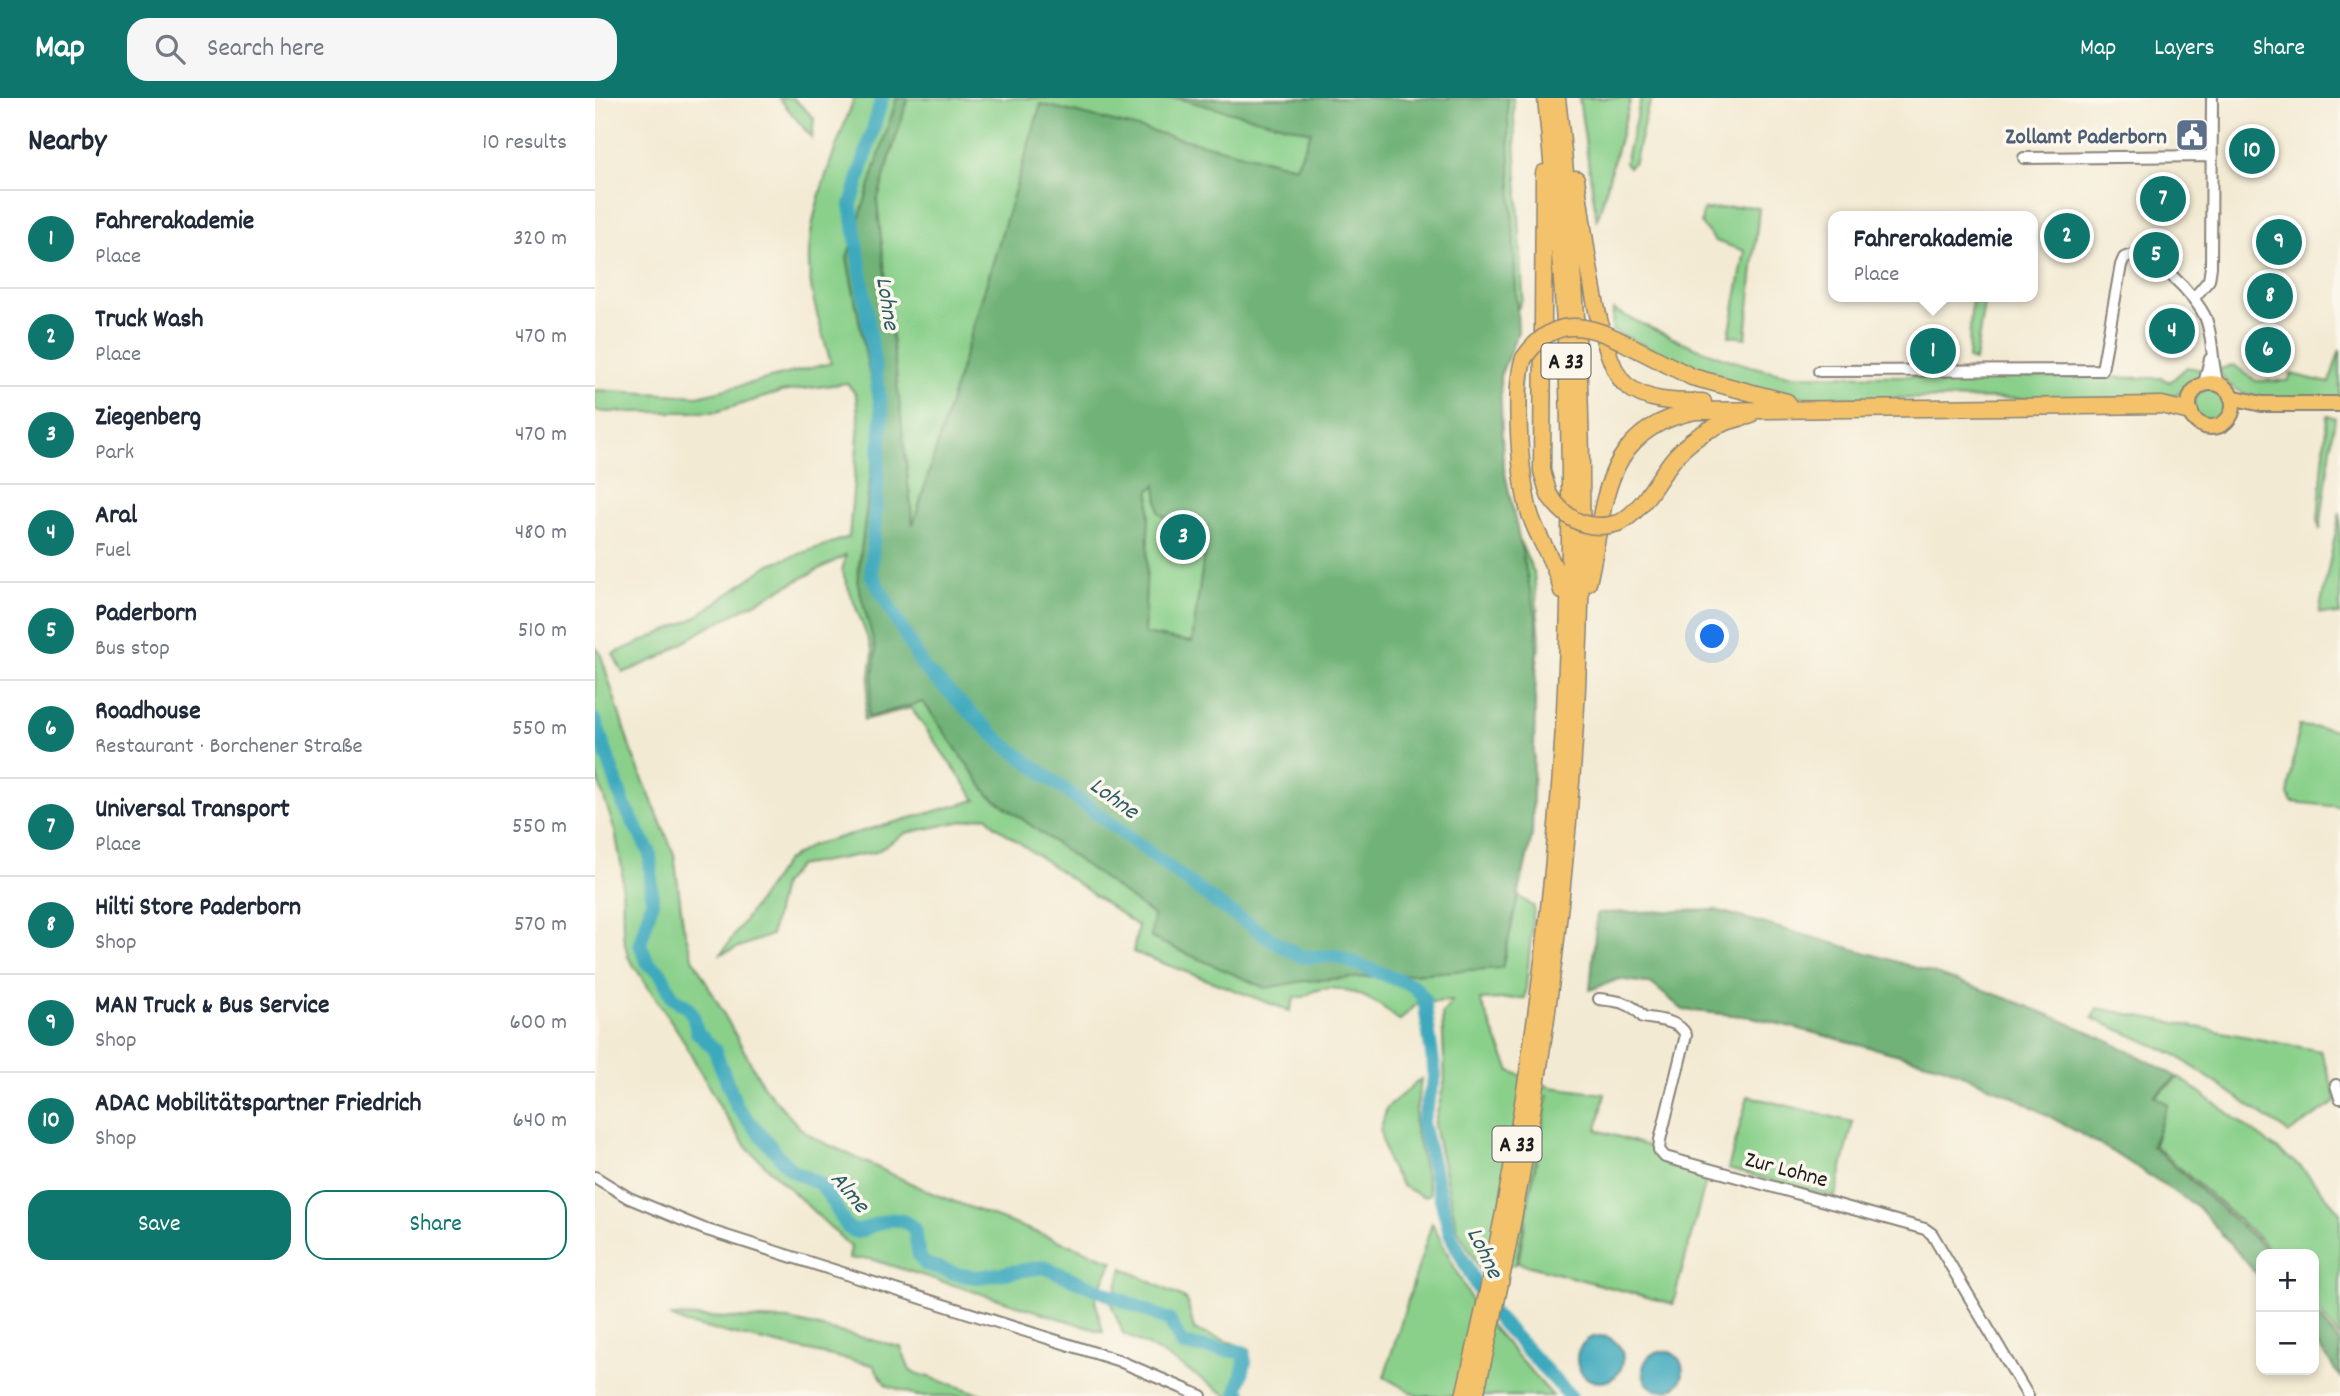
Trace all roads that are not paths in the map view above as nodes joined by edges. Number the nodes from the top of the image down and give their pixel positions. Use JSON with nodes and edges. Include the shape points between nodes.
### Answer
{"nodes":[{"id":1,"x":1545,"y":98,"type":"edge"},
{"id":2,"x":1557,"y":98,"type":"edge"},
{"id":3,"x":2212,"y":98,"type":"edge"},
{"id":4,"x":1561,"y":125,"type":"junction"},
{"id":5,"x":2212,"y":156,"type":"junction"},
{"id":6,"x":2024,"y":158,"type":"dead end"},
{"id":7,"x":2194,"y":298,"type":"junction"},
{"id":8,"x":1819,"y":371,"type":"dead end"},
{"id":9,"x":2211,"y":384,"type":"junction"},
{"id":10,"x":2191,"y":404,"type":"junction"},
{"id":11,"x":2340,"y":404,"type":"edge"},
{"id":12,"x":2232,"y":405,"type":"junction"},
{"id":13,"x":1792,"y":406,"type":"junction"},
{"id":14,"x":1574,"y":621,"type":"junction"},
{"id":15,"x":1557,"y":889,"type":"junction"},
{"id":16,"x":1599,"y":999,"type":"dead end"},
{"id":17,"x":2336,"y":1084,"type":"dead end"},
{"id":18,"x":2340,"y":1098,"type":"edge"},
{"id":19,"x":595,"y":1177,"type":"edge"},
{"id":20,"x":1201,"y":1396,"type":"edge"},
{"id":21,"x":1464,"y":1396,"type":"edge"},
{"id":22,"x":1475,"y":1396,"type":"edge"},
{"id":23,"x":2028,"y":1396,"type":"edge"}],
"edges":[{"from":1,"to":13,"type":"highway","bridge":true,"via":[[1541,111],[1542,471],[1560,512],[1586,526],[1621,522],[1640,506],[1677,454],[1706,431],[1741,417]]},
{"from":1,"to":14,"type":"highway","number":"A 33","via":[[1566,341]]},
{"from":2,"to":4,"type":"highway","number":"A 33"},
{"from":3,"to":5,"type":"street"},
{"from":4,"to":13,"type":"highway","via":[[1571,152],[1607,352],[1619,379],[1637,393],[1671,402]]},
{"from":4,"to":14,"type":"highway","number":"A 33","via":[[1578,342],[1583,533]]},
{"from":5,"to":6,"type":"street"},
{"from":5,"to":7,"type":"street","via":[[2209,280]]},
{"from":7,"to":8,"type":"street","via":[[2147,257],[2128,255],[2121,265],[2102,370]]},
{"from":7,"to":9,"type":"street","via":[[2211,332]]},
{"from":9,"to":10,"type":"main road"},
{"from":9,"to":12,"type":"main road"},
{"from":10,"to":12,"type":"main road","via":[[2198,423],[2211,427],[2224,423]]},
{"from":10,"to":13,"type":"highway"},
{"from":11,"to":12,"type":"main road"},
{"from":13,"to":14,"type":"highway","via":[[1676,415],[1630,444],[1611,475]]},
{"from":13,"to":14,"type":"highway","bridge":true,"via":[[1692,377],[1588,328],[1560,328],[1539,339],[1524,358],[1518,389],[1526,495]]},
{"from":14,"to":15,"type":"highway","number":"A 33"},
{"from":15,"to":21,"type":"highway","number":"A 33","via":[[1514,1158]]},
{"from":15,"to":22,"type":"highway","number":"A 33","via":[[1548,1015],[1526,1161]]},
{"from":16,"to":23,"type":"street","name":"Zur Lohne","via":[[1626,1003],[1643,1017],[1676,1024],[1686,1035],[1660,1140],[1659,1150],[1665,1157],[1925,1229]]},
{"from":17,"to":18,"type":"street"},
{"from":19,"to":20,"type":"street","via":[[629,1198],[704,1229],[1117,1360]]}]}
